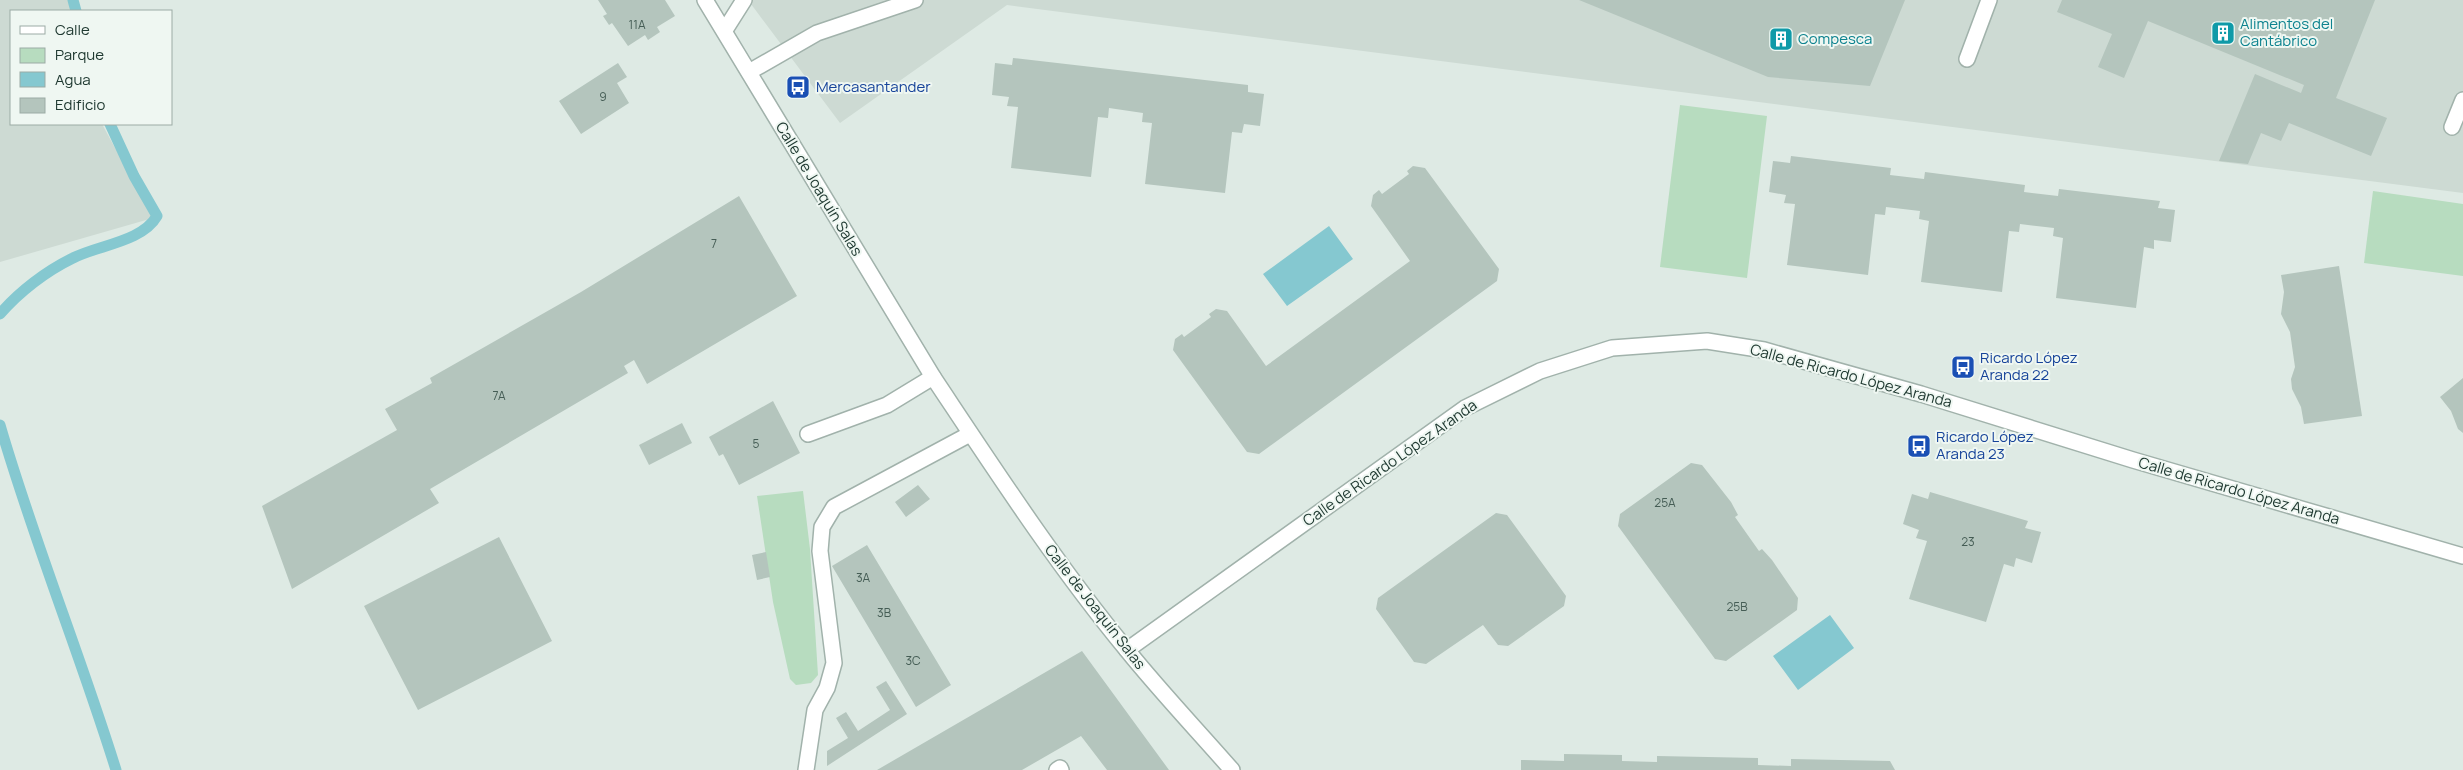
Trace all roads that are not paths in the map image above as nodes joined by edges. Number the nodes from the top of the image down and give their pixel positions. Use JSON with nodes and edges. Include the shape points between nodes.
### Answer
{"nodes":[{"id":1,"x":705,"y":0,"type":"edge"},
{"id":2,"x":744,"y":0,"type":"edge"},
{"id":3,"x":915,"y":0,"type":"edge"},
{"id":4,"x":1989,"y":0,"type":"edge"},
{"id":5,"x":724,"y":30,"type":"junction"},
{"id":6,"x":1967,"y":59,"type":"dead end"},
{"id":7,"x":749,"y":72,"type":"junction"},
{"id":8,"x":2463,"y":100,"type":"edge"},
{"id":9,"x":2452,"y":127,"type":"dead end"},
{"id":10,"x":933,"y":377,"type":"junction"},
{"id":11,"x":808,"y":434,"type":"dead end"},
{"id":12,"x":970,"y":434,"type":"junction"},
{"id":13,"x":2463,"y":556,"type":"edge"},
{"id":14,"x":1126,"y":650,"type":"junction"},
{"id":15,"x":806,"y":770,"type":"edge"},
{"id":16,"x":1057,"y":770,"type":"edge"},
{"id":17,"x":1061,"y":770,"type":"edge"},
{"id":18,"x":1232,"y":770,"type":"edge"}],
"edges":[{"from":1,"to":5,"type":"street","name":"Calle de Joaquín Salas"},
{"from":2,"to":5,"type":"street"},
{"from":3,"to":7,"type":"street","via":[[817,33]]},
{"from":4,"to":6,"type":"street"},
{"from":5,"to":7,"type":"street","name":"Calle de Joaquín Salas"},
{"from":7,"to":10,"type":"street","name":"Calle de Joaquín Salas"},
{"from":8,"to":9,"type":"street"},
{"from":10,"to":11,"type":"street","via":[[887,405]]},
{"from":10,"to":12,"type":"street","name":"Calle de Joaquín Salas"},
{"from":12,"to":14,"type":"street","name":"Calle de Joaquín Salas","via":[[1042,538]]},
{"from":12,"to":15,"type":"street","via":[[834,507],[822,527],[821,568],[834,663],[827,688],[815,710]]},
{"from":13,"to":14,"type":"street","name":"Calle de Ricardo López Aranda","via":[[1920,394],[1764,350],[1708,341],[1612,348],[1540,371],[1465,408]]},
{"from":14,"to":18,"type":"street","name":"Calle de Joaquín Salas"},
{"from":16,"to":17,"type":"street"}]}
